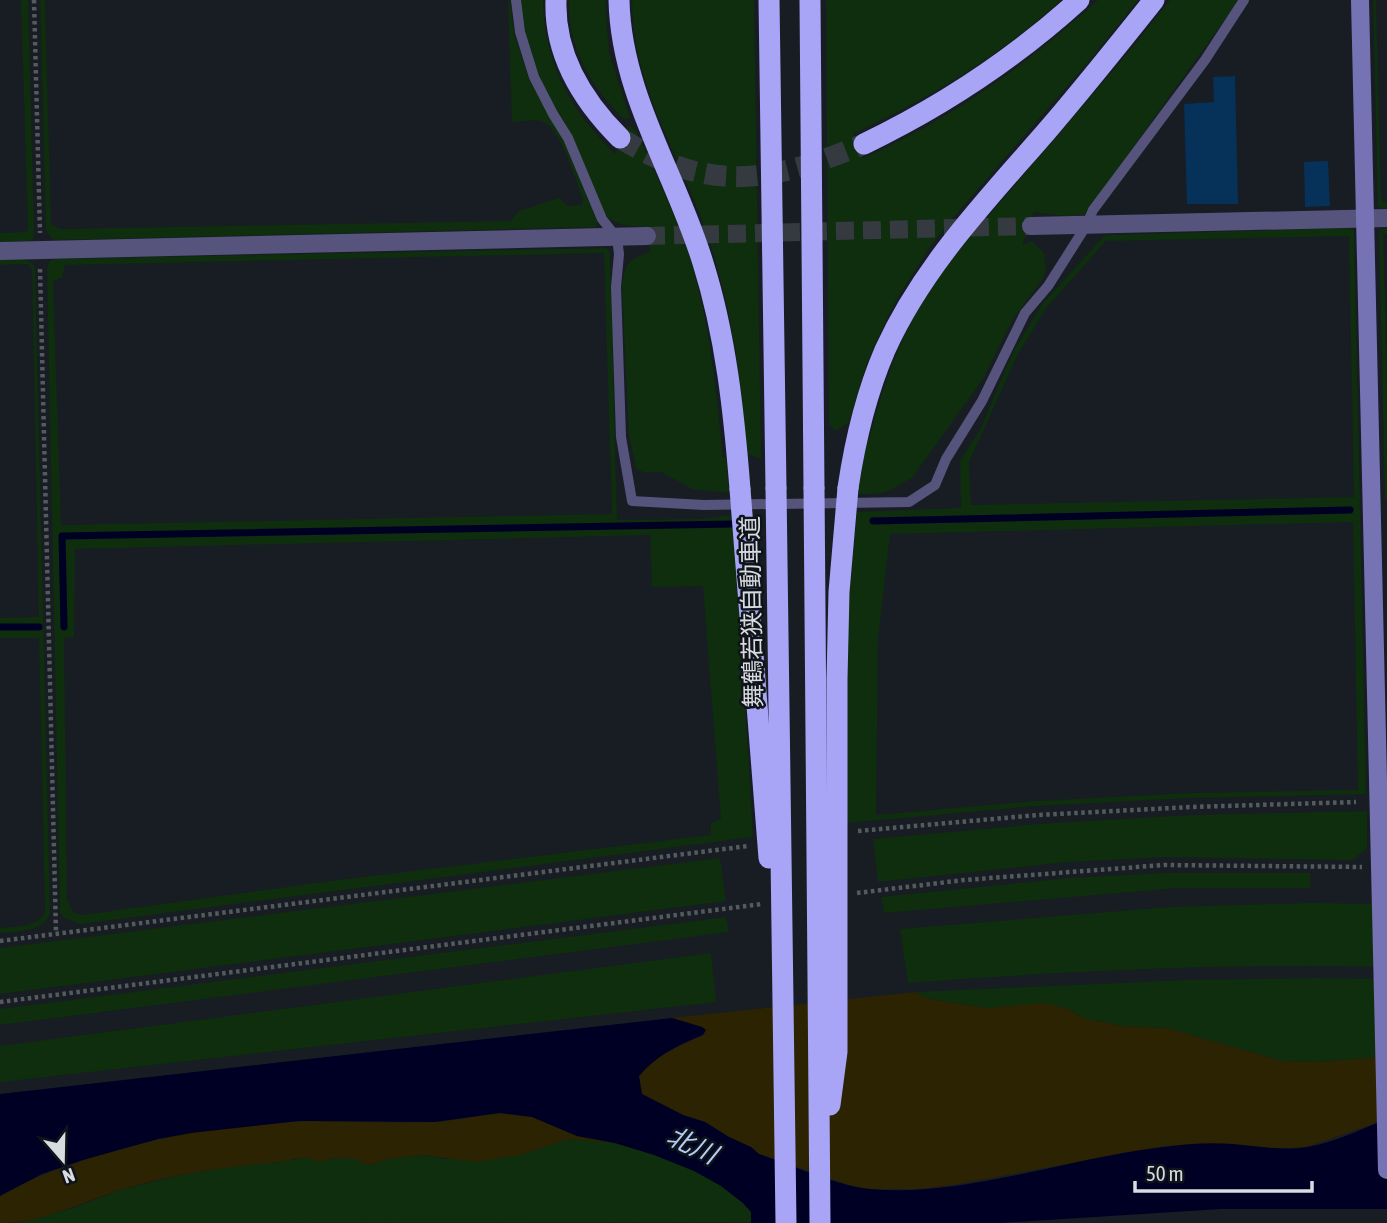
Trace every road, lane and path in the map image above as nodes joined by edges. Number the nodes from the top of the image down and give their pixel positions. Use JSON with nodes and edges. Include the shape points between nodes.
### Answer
{"nodes":[{"id":1,"x":34,"y":0,"type":"edge"},
{"id":2,"x":516,"y":0,"type":"edge"},
{"id":3,"x":556,"y":0,"type":"edge"},
{"id":4,"x":619,"y":0,"type":"edge"},
{"id":5,"x":769,"y":0,"type":"edge"},
{"id":6,"x":810,"y":0,"type":"edge"},
{"id":7,"x":1079,"y":0,"type":"edge"},
{"id":8,"x":1154,"y":0,"type":"edge"},
{"id":9,"x":1244,"y":0,"type":"edge"},
{"id":10,"x":1360,"y":0,"type":"edge"},
{"id":11,"x":620,"y":138,"type":"tunnel mouth"},
{"id":12,"x":864,"y":144,"type":"tunnel mouth"},
{"id":13,"x":1387,"y":218,"type":"edge"},
{"id":14,"x":1365,"y":219,"type":"junction"},
{"id":15,"x":1031,"y":226,"type":"tunnel mouth"},
{"id":16,"x":1086,"y":226,"type":"junction"},
{"id":17,"x":647,"y":236,"type":"tunnel mouth"},
{"id":18,"x":617,"y":238,"type":"junction"},
{"id":19,"x":40,"y":250,"type":"junction"},
{"id":20,"x":0,"y":251,"type":"edge"},
{"id":21,"x":1356,"y":802,"type":"dead end"},
{"id":22,"x":852,"y":831,"type":"dead end"},
{"id":23,"x":756,"y":844,"type":"dead end"},
{"id":24,"x":1380,"y":872,"type":"junction"},
{"id":25,"x":844,"y":894,"type":"dead end"},
{"id":26,"x":765,"y":904,"type":"dead end"},
{"id":27,"x":56,"y":933,"type":"junction"},
{"id":28,"x":0,"y":941,"type":"edge"},
{"id":29,"x":0,"y":1002,"type":"edge"},
{"id":30,"x":785,"y":1052,"type":"junction"},
{"id":31,"x":820,"y":1170,"type":"junction"},
{"id":32,"x":1387,"y":1170,"type":"edge"},
{"id":33,"x":786,"y":1223,"type":"edge"},
{"id":34,"x":820,"y":1223,"type":"edge"}],
"edges":[{"from":1,"to":19,"type":"path"},
{"from":2,"to":18,"type":"lane","via":[[534,77],[568,138],[602,219]]},
{"from":3,"to":11,"type":"highway","via":[[558,29],[569,67],[591,106]]},
{"from":4,"to":30,"type":"highway","bridge":true,"via":[[622,44],[636,96],[688,220],[712,293],[727,369]]},
{"from":5,"to":30,"type":"highway","name":"舞鶴若狭自動車道","bridge":true},
{"from":6,"to":31,"type":"highway","bridge":true},
{"from":7,"to":12,"type":"highway","via":[[982,77]]},
{"from":8,"to":31,"type":"highway","bridge":true,"via":[[952,241],[891,338],[855,445],[839,592],[838,1052]]},
{"from":9,"to":16,"type":"lane"},
{"from":10,"to":14,"type":"street"},
{"from":13,"to":14,"type":"street"},
{"from":14,"to":16,"type":"street"},
{"from":14,"to":24,"type":"street"},
{"from":15,"to":16,"type":"street"},
{"from":16,"to":18,"type":"lane","via":[[1025,313],[935,485],[909,502],[704,505],[632,501],[621,438]]},
{"from":17,"to":18,"type":"street"},
{"from":18,"to":19,"type":"street"},
{"from":19,"to":20,"type":"street"},
{"from":19,"to":27,"type":"path"},
{"from":21,"to":22,"type":"path","via":[[1038,815]]},
{"from":23,"to":27,"type":"path"},
{"from":24,"to":25,"type":"path","via":[[1150,866]]},
{"from":24,"to":32,"type":"street"},
{"from":26,"to":29,"type":"path"},
{"from":27,"to":28,"type":"path"},
{"from":30,"to":33,"type":"highway","name":"舞鶴若狭自動車道","bridge":true},
{"from":31,"to":34,"type":"highway","bridge":true}]}
